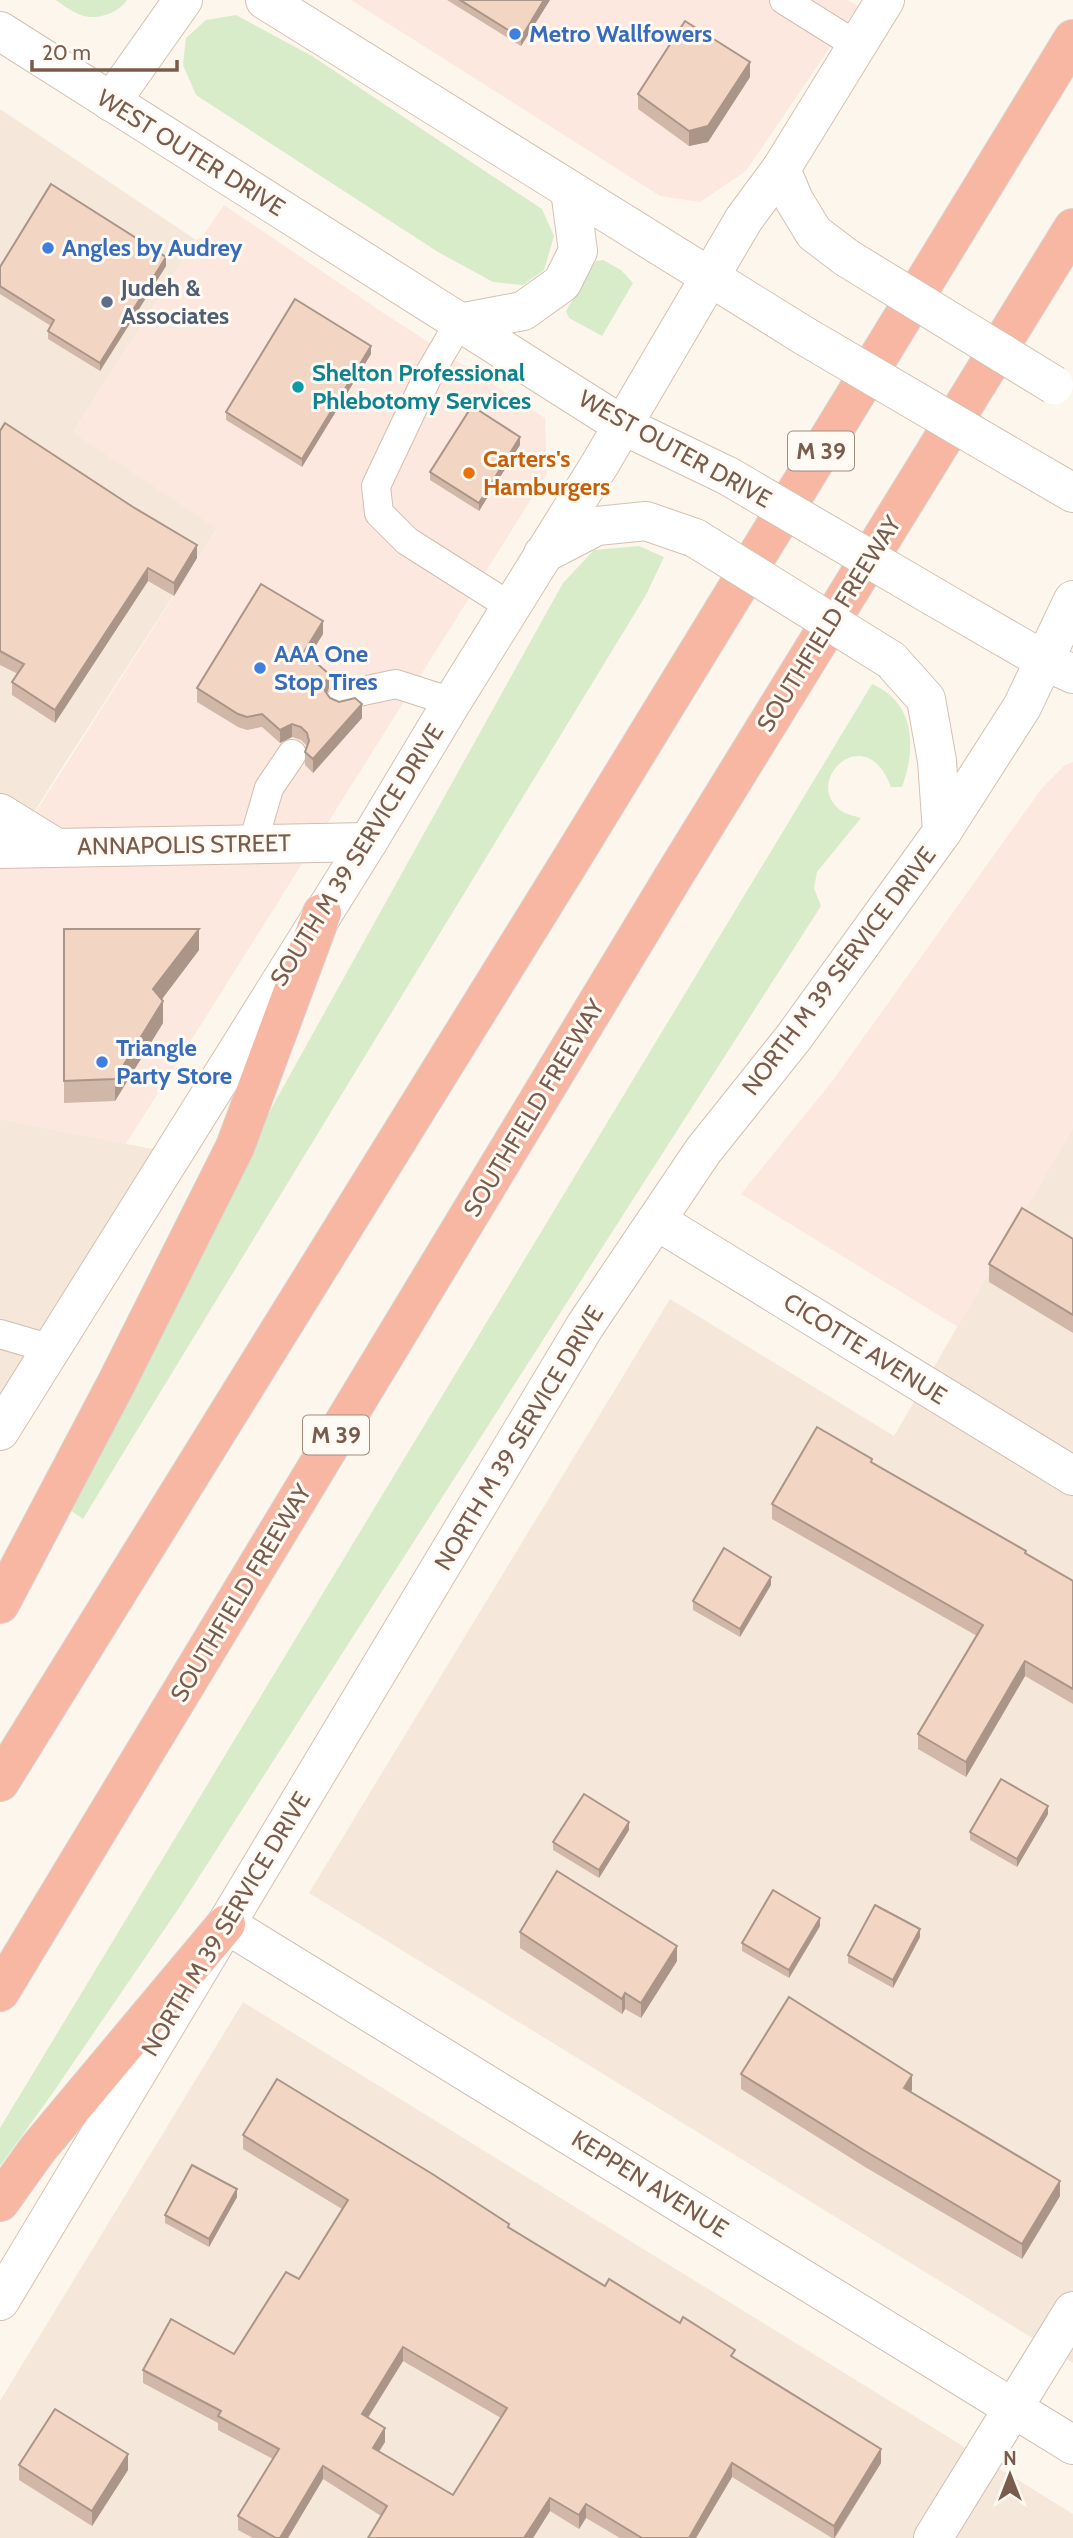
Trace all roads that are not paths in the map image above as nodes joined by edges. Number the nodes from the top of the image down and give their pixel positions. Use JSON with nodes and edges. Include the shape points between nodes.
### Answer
{"nodes":[{"id":1,"x":183,"y":0,"type":"edge"},
{"id":2,"x":265,"y":0,"type":"edge"},
{"id":3,"x":784,"y":0,"type":"edge"},
{"id":4,"x":885,"y":0,"type":"edge"},
{"id":5,"x":0,"y":31,"type":"edge"},
{"id":6,"x":1073,"y":39,"type":"edge"},
{"id":7,"x":856,"y":45,"type":"junction"},
{"id":8,"x":111,"y":102,"type":"junction"},
{"id":9,"x":781,"y":169,"type":"junction"},
{"id":10,"x":570,"y":190,"type":"junction"},
{"id":11,"x":1073,"y":228,"type":"edge"},
{"id":12,"x":709,"y":277,"type":"junction"},
{"id":13,"x":459,"y":323,"type":"junction"},
{"id":14,"x":1063,"y":388,"type":"edge"},
{"id":15,"x":622,"y":425,"type":"junction"},
{"id":16,"x":1073,"y":493,"type":"edge"},
{"id":17,"x":542,"y":554,"type":"junction"},
{"id":18,"x":1073,"y":600,"type":"edge"},
{"id":19,"x":511,"y":607,"type":"junction"},
{"id":20,"x":1059,"y":667,"type":"edge"},
{"id":21,"x":341,"y":699,"type":"edge"},
{"id":22,"x":452,"y":702,"type":"junction"},
{"id":23,"x":292,"y":754,"type":"dead end"},
{"id":24,"x":0,"y":813,"type":"edge"},
{"id":25,"x":942,"y":832,"type":"junction"},
{"id":26,"x":368,"y":842,"type":"junction"},
{"id":27,"x":253,"y":843,"type":"junction"},
{"id":28,"x":55,"y":847,"type":"junction"},
{"id":29,"x":0,"y":849,"type":"edge"},
{"id":30,"x":322,"y":914,"type":"junction"},
{"id":31,"x":657,"y":1221,"type":"junction"},
{"id":32,"x":0,"y":1334,"type":"edge"},
{"id":33,"x":51,"y":1349,"type":"junction"},
{"id":34,"x":0,"y":1431,"type":"edge"},
{"id":35,"x":1073,"y":1476,"type":"edge"},
{"id":36,"x":0,"y":1604,"type":"edge"},
{"id":37,"x":0,"y":1782,"type":"edge"},
{"id":38,"x":226,"y":1924,"type":"junction"},
{"id":39,"x":0,"y":1992,"type":"edge"},
{"id":40,"x":0,"y":2202,"type":"edge"},
{"id":41,"x":0,"y":2301,"type":"edge"},
{"id":42,"x":1073,"y":2311,"type":"edge"},
{"id":43,"x":1013,"y":2408,"type":"junction"},
{"id":44,"x":1073,"y":2445,"type":"edge"},
{"id":45,"x":933,"y":2538,"type":"edge"}],
"edges":[{"from":1,"to":8,"type":"main road"},
{"from":2,"to":10,"type":"main road"},
{"from":3,"to":7,"type":"lane"},
{"from":4,"to":7,"type":"main road","name":"SOUTH M 39 SERVICE DRIVE"},
{"from":5,"to":8,"type":"main road","name":"WEST OUTER DRIVE"},
{"from":6,"to":37,"type":"highway","number":"M 39"},
{"from":7,"to":9,"type":"main road","name":"SOUTH M 39 SERVICE DRIVE"},
{"from":8,"to":13,"type":"main road","name":"WEST OUTER DRIVE"},
{"from":9,"to":12,"type":"main road","name":"SOUTH M 39 SERVICE DRIVE"},
{"from":9,"to":14,"type":"main road","bridge":true,"via":[[814,233],[847,258]]},
{"from":10,"to":12,"type":"main road"},
{"from":10,"to":13,"type":"main road","via":[[578,251],[562,283],[523,311]]},
{"from":11,"to":39,"type":"highway","name":"SOUTHFIELD FREEWAY","number":"M 39","via":[[672,879]]},
{"from":12,"to":15,"type":"main road","name":"SOUTH M 39 SERVICE DRIVE"},
{"from":12,"to":16,"type":"main road","bridge":true},
{"from":13,"to":15,"type":"main road","name":"WEST OUTER DRIVE"},
{"from":13,"to":19,"type":"lane","via":[[428,376],[376,486],[379,513],[407,541]]},
{"from":15,"to":17,"type":"main road","name":"SOUTH M 39 SERVICE DRIVE"},
{"from":15,"to":20,"type":"main road","name":"WEST OUTER DRIVE","bridge":true,"via":[[728,476]]},
{"from":17,"to":19,"type":"main road","name":"SOUTH M 39 SERVICE DRIVE"},
{"from":17,"to":25,"type":"main road","bridge":true,"via":[[597,526],[646,521],[695,538],[891,660],[926,699],[937,761]]},
{"from":18,"to":20,"type":"main road","name":"NORTH M 39 SERVICE DRIVE"},
{"from":19,"to":22,"type":"main road","name":"SOUTH M 39 SERVICE DRIVE"},
{"from":20,"to":25,"type":"main road","name":"NORTH M 39 SERVICE DRIVE","via":[[1022,707]]},
{"from":21,"to":22,"type":"lane","via":[[396,684]]},
{"from":22,"to":26,"type":"main road","name":"SOUTH M 39 SERVICE DRIVE"},
{"from":23,"to":27,"type":"lane","via":[[269,788]]},
{"from":24,"to":28,"type":"main road"},
{"from":25,"to":31,"type":"main road","name":"NORTH M 39 SERVICE DRIVE","via":[[794,1037],[703,1151]]},
{"from":26,"to":27,"type":"main road","name":"ANNAPOLIS STREET"},
{"from":26,"to":30,"type":"main road","name":"SOUTH M 39 SERVICE DRIVE"},
{"from":27,"to":28,"type":"main road","name":"ANNAPOLIS STREET"},
{"from":28,"to":29,"type":"main road","name":"ANNAPOLIS STREET"},
{"from":30,"to":33,"type":"main road","name":"SOUTH M 39 SERVICE DRIVE"},
{"from":30,"to":36,"type":"highway","via":[[235,1147]]},
{"from":31,"to":35,"type":"main road","name":"CICOTTE AVENUE"},
{"from":31,"to":38,"type":"main road","name":"NORTH M 39 SERVICE DRIVE","via":[[585,1325]]},
{"from":32,"to":33,"type":"lane"},
{"from":33,"to":34,"type":"main road","name":"SOUTH M 39 SERVICE DRIVE"},
{"from":38,"to":40,"type":"highway","via":[[37,2150]]},
{"from":38,"to":41,"type":"main road","name":"NORTH M 39 SERVICE DRIVE"},
{"from":38,"to":43,"type":"main road","name":"KEPPEN AVENUE"},
{"from":42,"to":43,"type":"main road"},
{"from":43,"to":44,"type":"main road","name":"KEPPEN AVENUE"},
{"from":43,"to":45,"type":"main road"}]}
